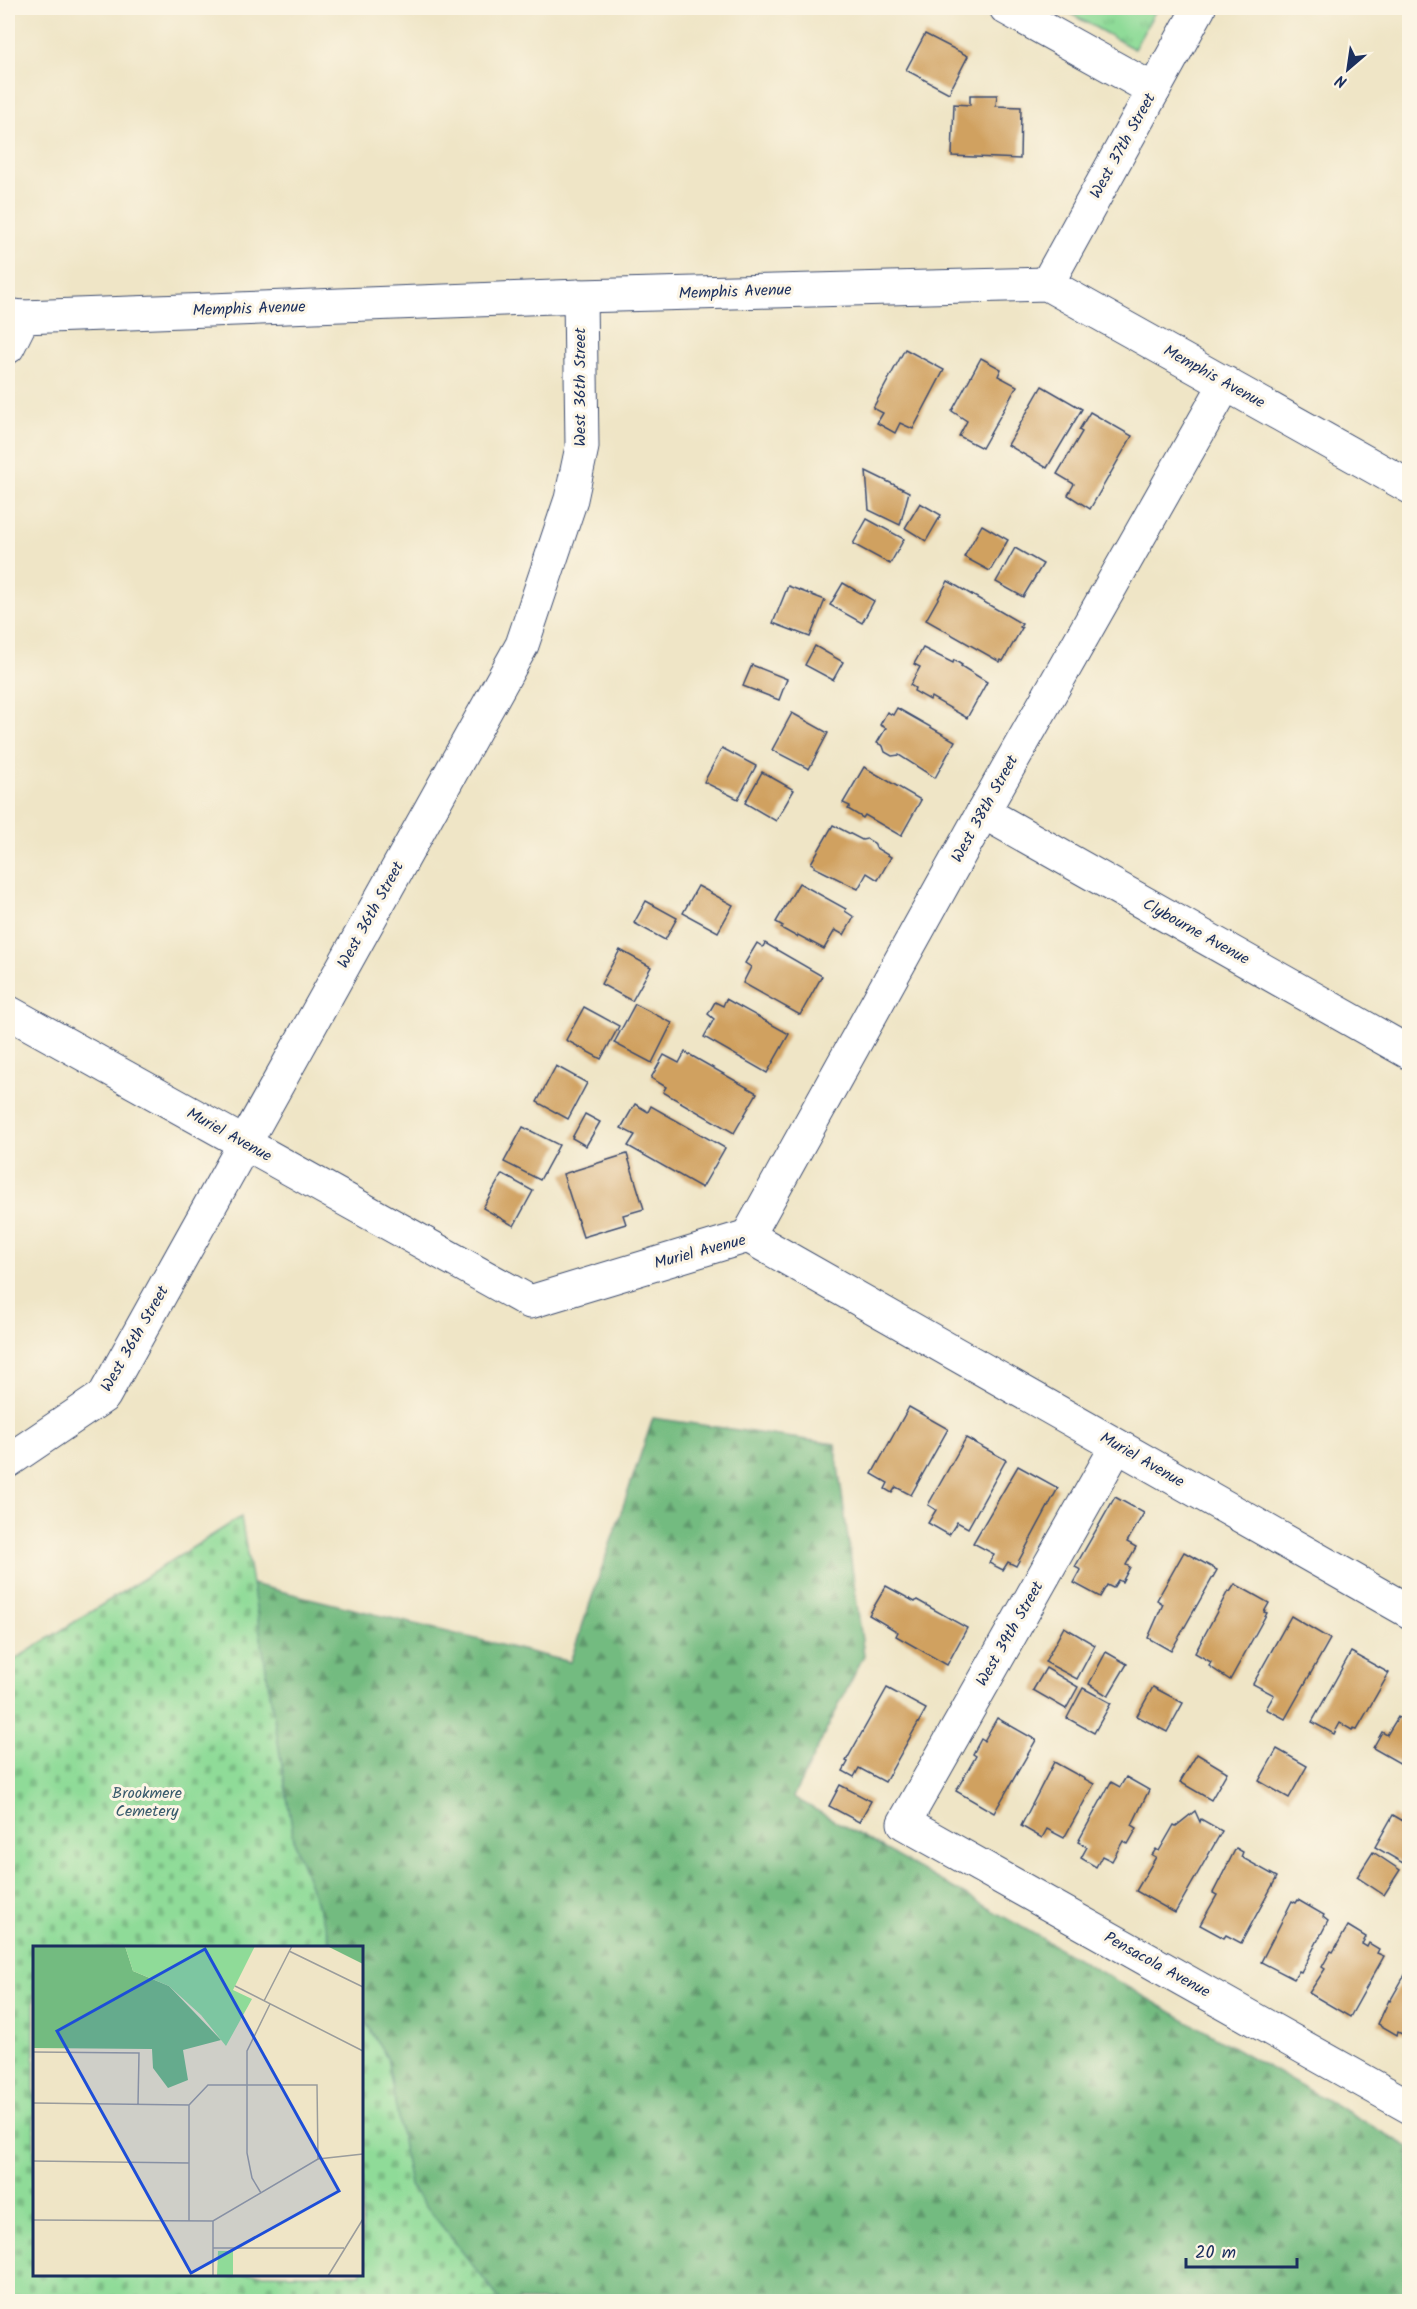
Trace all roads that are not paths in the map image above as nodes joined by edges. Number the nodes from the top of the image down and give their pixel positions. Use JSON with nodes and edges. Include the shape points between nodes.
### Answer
{"nodes":[{"id":1,"x":1006,"y":8,"type":"edge"},
{"id":2,"x":1199,"y":8,"type":"edge"},
{"id":3,"x":1155,"y":90,"type":"junction"},
{"id":4,"x":1047,"y":284,"type":"junction"},
{"id":5,"x":580,"y":296,"type":"junction"},
{"id":6,"x":15,"y":316,"type":"edge"},
{"id":7,"x":8,"y":347,"type":"edge"},
{"id":8,"x":1226,"y":383,"type":"junction"},
{"id":9,"x":1410,"y":487,"type":"edge"},
{"id":10,"x":983,"y":812,"type":"junction"},
{"id":11,"x":8,"y":1012,"type":"edge"},
{"id":12,"x":1410,"y":1053,"type":"edge"},
{"id":13,"x":244,"y":1143,"type":"junction"},
{"id":14,"x":748,"y":1236,"type":"junction"},
{"id":15,"x":1118,"y":1446,"type":"junction"},
{"id":16,"x":8,"y":1461,"type":"edge"},
{"id":17,"x":1410,"y":1612,"type":"edge"},
{"id":18,"x":904,"y":1823,"type":"joint"},
{"id":19,"x":1410,"y":2107,"type":"edge"}],
"edges":[{"from":1,"to":3,"type":"street"},
{"from":2,"to":3,"type":"street","name":"West 37th Street"},
{"from":3,"to":4,"type":"street","name":"West 37th Street"},
{"from":4,"to":5,"type":"street","name":"Memphis Avenue"},
{"from":4,"to":8,"type":"street","name":"Memphis Avenue"},
{"from":5,"to":6,"type":"street","name":"Memphis Avenue"},
{"from":5,"to":13,"type":"street","name":"West 36th Street","via":[[582,447],[570,499],[522,645]]},
{"from":6,"to":7,"type":"street"},
{"from":8,"to":9,"type":"street","name":"Memphis Avenue"},
{"from":8,"to":10,"type":"street","name":"West 38th Street"},
{"from":10,"to":12,"type":"street","name":"Clybourne Avenue"},
{"from":10,"to":14,"type":"street","name":"West 38th Street"},
{"from":11,"to":13,"type":"street","name":"Muriel Avenue"},
{"from":13,"to":14,"type":"street","name":"Muriel Avenue","via":[[530,1302]]},
{"from":13,"to":16,"type":"street","name":"West 36th Street","via":[[104,1396]]},
{"from":14,"to":15,"type":"street","name":"Muriel Avenue"},
{"from":15,"to":17,"type":"street","name":"Muriel Avenue"},
{"from":15,"to":18,"type":"street","name":"West 39th Street"},
{"from":18,"to":19,"type":"street","name":"Pensacola Avenue"}]}
